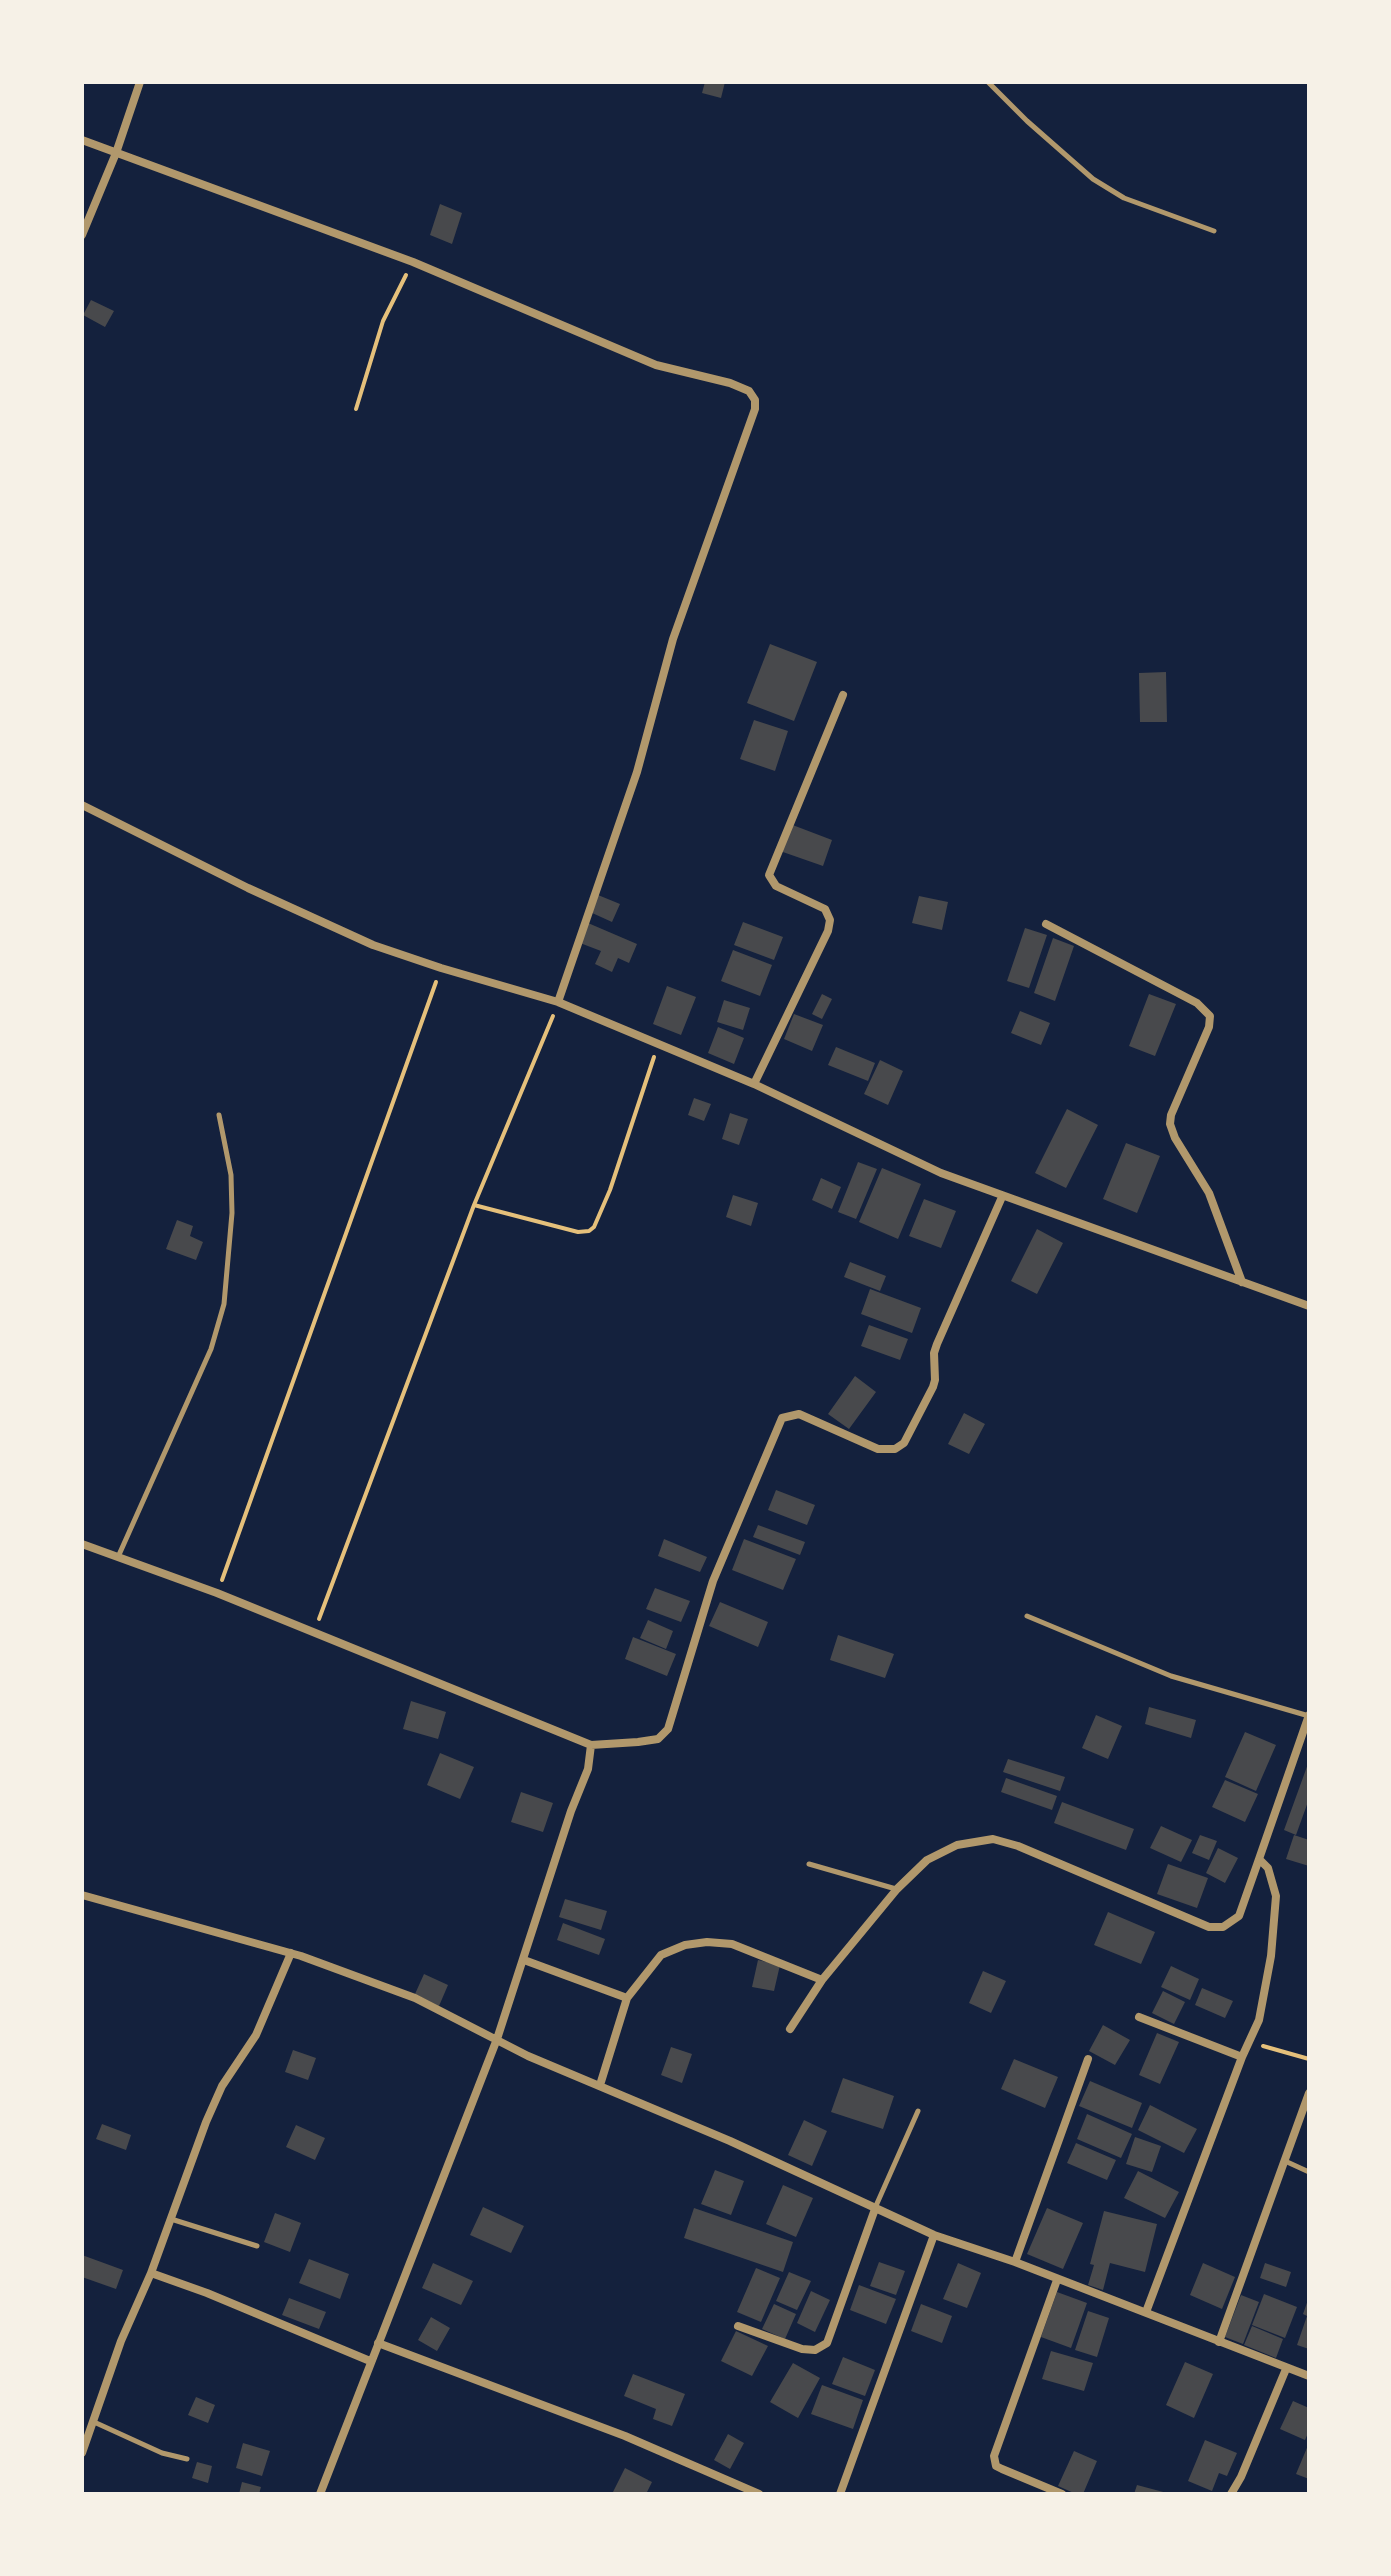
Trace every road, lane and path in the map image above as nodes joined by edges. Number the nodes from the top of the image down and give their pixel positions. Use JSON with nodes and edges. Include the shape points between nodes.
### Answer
{"nodes":[{"id":1,"x":140,"y":82,"type":"edge"},
{"id":2,"x":988,"y":82,"type":"edge"},
{"id":3,"x":82,"y":140,"type":"edge"},
{"id":4,"x":116,"y":153,"type":"junction"},
{"id":5,"x":1214,"y":231,"type":"dead end"},
{"id":6,"x":82,"y":235,"type":"edge"},
{"id":7,"x":413,"y":262,"type":"junction"},
{"id":8,"x":356,"y":409,"type":"dead end"},
{"id":9,"x":843,"y":695,"type":"dead end"},
{"id":10,"x":82,"y":805,"type":"edge"},
{"id":11,"x":1046,"y":924,"type":"dead end"},
{"id":12,"x":441,"y":968,"type":"junction"},
{"id":13,"x":558,"y":1002,"type":"junction"},
{"id":14,"x":658,"y":1045,"type":"junction"},
{"id":15,"x":754,"y":1084,"type":"junction"},
{"id":16,"x":219,"y":1115,"type":"dead end"},
{"id":17,"x":1002,"y":1197,"type":"junction"},
{"id":18,"x":474,"y":1205,"type":"junction"},
{"id":19,"x":1242,"y":1282,"type":"junction"},
{"id":20,"x":1309,"y":1306,"type":"edge"},
{"id":21,"x":82,"y":1544,"type":"edge"},
{"id":22,"x":117,"y":1558,"type":"junction"},
{"id":23,"x":217,"y":1593,"type":"junction"},
{"id":24,"x":1027,"y":1616,"type":"dead end"},
{"id":25,"x":314,"y":1631,"type":"junction"},
{"id":26,"x":1309,"y":1715,"type":"edge"},
{"id":27,"x":591,"y":1745,"type":"junction"},
{"id":28,"x":1259,"y":1859,"type":"junction"},
{"id":29,"x":809,"y":1864,"type":"dead end"},
{"id":30,"x":897,"y":1889,"type":"junction"},
{"id":31,"x":82,"y":1895,"type":"edge"},
{"id":32,"x":291,"y":1953,"type":"junction"},
{"id":33,"x":524,"y":1960,"type":"junction"},
{"id":34,"x":822,"y":1980,"type":"junction"},
{"id":35,"x":627,"y":1998,"type":"junction"},
{"id":36,"x":1139,"y":2017,"type":"dead end"},
{"id":37,"x":790,"y":2029,"type":"dead end"},
{"id":38,"x":497,"y":2039,"type":"junction"},
{"id":39,"x":1250,"y":2042,"type":"junction"},
{"id":40,"x":1242,"y":2057,"type":"junction"},
{"id":41,"x":1088,"y":2059,"type":"dead end"},
{"id":42,"x":1309,"y":2059,"type":"edge"},
{"id":43,"x":600,"y":2085,"type":"junction"},
{"id":44,"x":1309,"y":2093,"type":"edge"},
{"id":45,"x":918,"y":2111,"type":"dead end"},
{"id":46,"x":1284,"y":2160,"type":"junction"},
{"id":47,"x":1309,"y":2172,"type":"edge"},
{"id":48,"x":875,"y":2209,"type":"junction"},
{"id":49,"x":170,"y":2218,"type":"junction"},
{"id":50,"x":934,"y":2235,"type":"junction"},
{"id":51,"x":257,"y":2246,"type":"dead end"},
{"id":52,"x":1015,"y":2262,"type":"junction"},
{"id":53,"x":151,"y":2273,"type":"junction"},
{"id":54,"x":1057,"y":2280,"type":"junction"},
{"id":55,"x":1146,"y":2312,"type":"junction"},
{"id":56,"x":738,"y":2326,"type":"dead end"},
{"id":57,"x":1219,"y":2342,"type":"junction"},
{"id":58,"x":378,"y":2343,"type":"junction"},
{"id":59,"x":370,"y":2361,"type":"junction"},
{"id":60,"x":1286,"y":2369,"type":"junction"},
{"id":61,"x":1309,"y":2376,"type":"edge"},
{"id":62,"x":94,"y":2422,"type":"junction"},
{"id":63,"x":82,"y":2453,"type":"edge"},
{"id":64,"x":187,"y":2459,"type":"dead end"},
{"id":65,"x":320,"y":2494,"type":"edge"},
{"id":66,"x":759,"y":2494,"type":"edge"},
{"id":67,"x":840,"y":2494,"type":"edge"},
{"id":68,"x":1062,"y":2494,"type":"edge"},
{"id":69,"x":1231,"y":2494,"type":"edge"}],
"edges":[{"from":1,"to":4,"type":"street"},
{"from":2,"to":5,"type":"lane","via":[[1093,179],[1124,198]]},
{"from":3,"to":4,"type":"street"},
{"from":4,"to":6,"type":"street"},
{"from":4,"to":7,"type":"street"},
{"from":7,"to":8,"type":"path","via":[[383,321]]},
{"from":7,"to":13,"type":"street","via":[[656,365],[730,383],[749,391],[755,400]]},
{"from":9,"to":15,"type":"street","via":[[769,875],[776,886],[825,909],[828,931]]},
{"from":10,"to":12,"type":"street","via":[[373,945]]},
{"from":11,"to":19,"type":"street","via":[[1197,1003],[1210,1016],[1170,1124],[1209,1193]]},
{"from":12,"to":13,"type":"street"},
{"from":12,"to":23,"type":"path"},
{"from":13,"to":14,"type":"street"},
{"from":13,"to":18,"type":"path"},
{"from":14,"to":15,"type":"street"},
{"from":14,"to":18,"type":"path","via":[[594,1227],[578,1232]]},
{"from":15,"to":17,"type":"street"},
{"from":16,"to":22,"type":"lane","via":[[232,1200],[224,1304],[211,1349]]},
{"from":17,"to":19,"type":"street"},
{"from":17,"to":27,"type":"street","via":[[937,1344],[933,1387],[904,1443],[878,1449],[799,1414],[782,1418],[713,1581],[668,1729],[658,1739]]},
{"from":18,"to":25,"type":"path"},
{"from":19,"to":20,"type":"street"},
{"from":21,"to":22,"type":"street"},
{"from":22,"to":23,"type":"street"},
{"from":23,"to":25,"type":"street"},
{"from":24,"to":26,"type":"lane","via":[[1171,1676]]},
{"from":25,"to":27,"type":"street"},
{"from":26,"to":28,"type":"street"},
{"from":27,"to":33,"type":"street","via":[[588,1769]]},
{"from":28,"to":30,"type":"street","via":[[1239,1916],[1223,1927],[1209,1927],[993,1839],[957,1845],[927,1860]]},
{"from":28,"to":39,"type":"street","via":[[1268,1868],[1276,1896],[1268,1978]]},
{"from":29,"to":30,"type":"lane"},
{"from":30,"to":34,"type":"street"},
{"from":31,"to":32,"type":"street"},
{"from":32,"to":38,"type":"street","via":[[415,1998]]},
{"from":32,"to":49,"type":"street","via":[[256,2035],[222,2086]]},
{"from":33,"to":35,"type":"street"},
{"from":33,"to":38,"type":"street"},
{"from":34,"to":35,"type":"street","via":[[752,1950],[707,1942],[661,1955]]},
{"from":34,"to":37,"type":"street"},
{"from":35,"to":43,"type":"street"},
{"from":36,"to":40,"type":"street"},
{"from":38,"to":43,"type":"street"},
{"from":38,"to":58,"type":"street"},
{"from":39,"to":40,"type":"street"},
{"from":39,"to":42,"type":"path"},
{"from":40,"to":55,"type":"street"},
{"from":41,"to":52,"type":"street"},
{"from":43,"to":48,"type":"street"},
{"from":44,"to":46,"type":"street"},
{"from":45,"to":48,"type":"lane"},
{"from":46,"to":47,"type":"lane"},
{"from":46,"to":57,"type":"street"},
{"from":48,"to":50,"type":"street"},
{"from":48,"to":56,"type":"street","via":[[827,2343],[815,2350],[802,2349]]},
{"from":49,"to":51,"type":"lane"},
{"from":49,"to":53,"type":"street"},
{"from":50,"to":52,"type":"street"},
{"from":50,"to":67,"type":"street"},
{"from":52,"to":54,"type":"street"},
{"from":53,"to":59,"type":"street"},
{"from":53,"to":62,"type":"street"},
{"from":54,"to":55,"type":"street"},
{"from":54,"to":68,"type":"street","via":[[994,2456],[996,2466]]},
{"from":55,"to":57,"type":"street"},
{"from":57,"to":60,"type":"street"},
{"from":58,"to":59,"type":"street"},
{"from":58,"to":66,"type":"street","via":[[625,2436]]},
{"from":59,"to":65,"type":"street"},
{"from":60,"to":61,"type":"street"},
{"from":60,"to":69,"type":"street"},
{"from":62,"to":63,"type":"street"},
{"from":62,"to":64,"type":"lane"}]}
